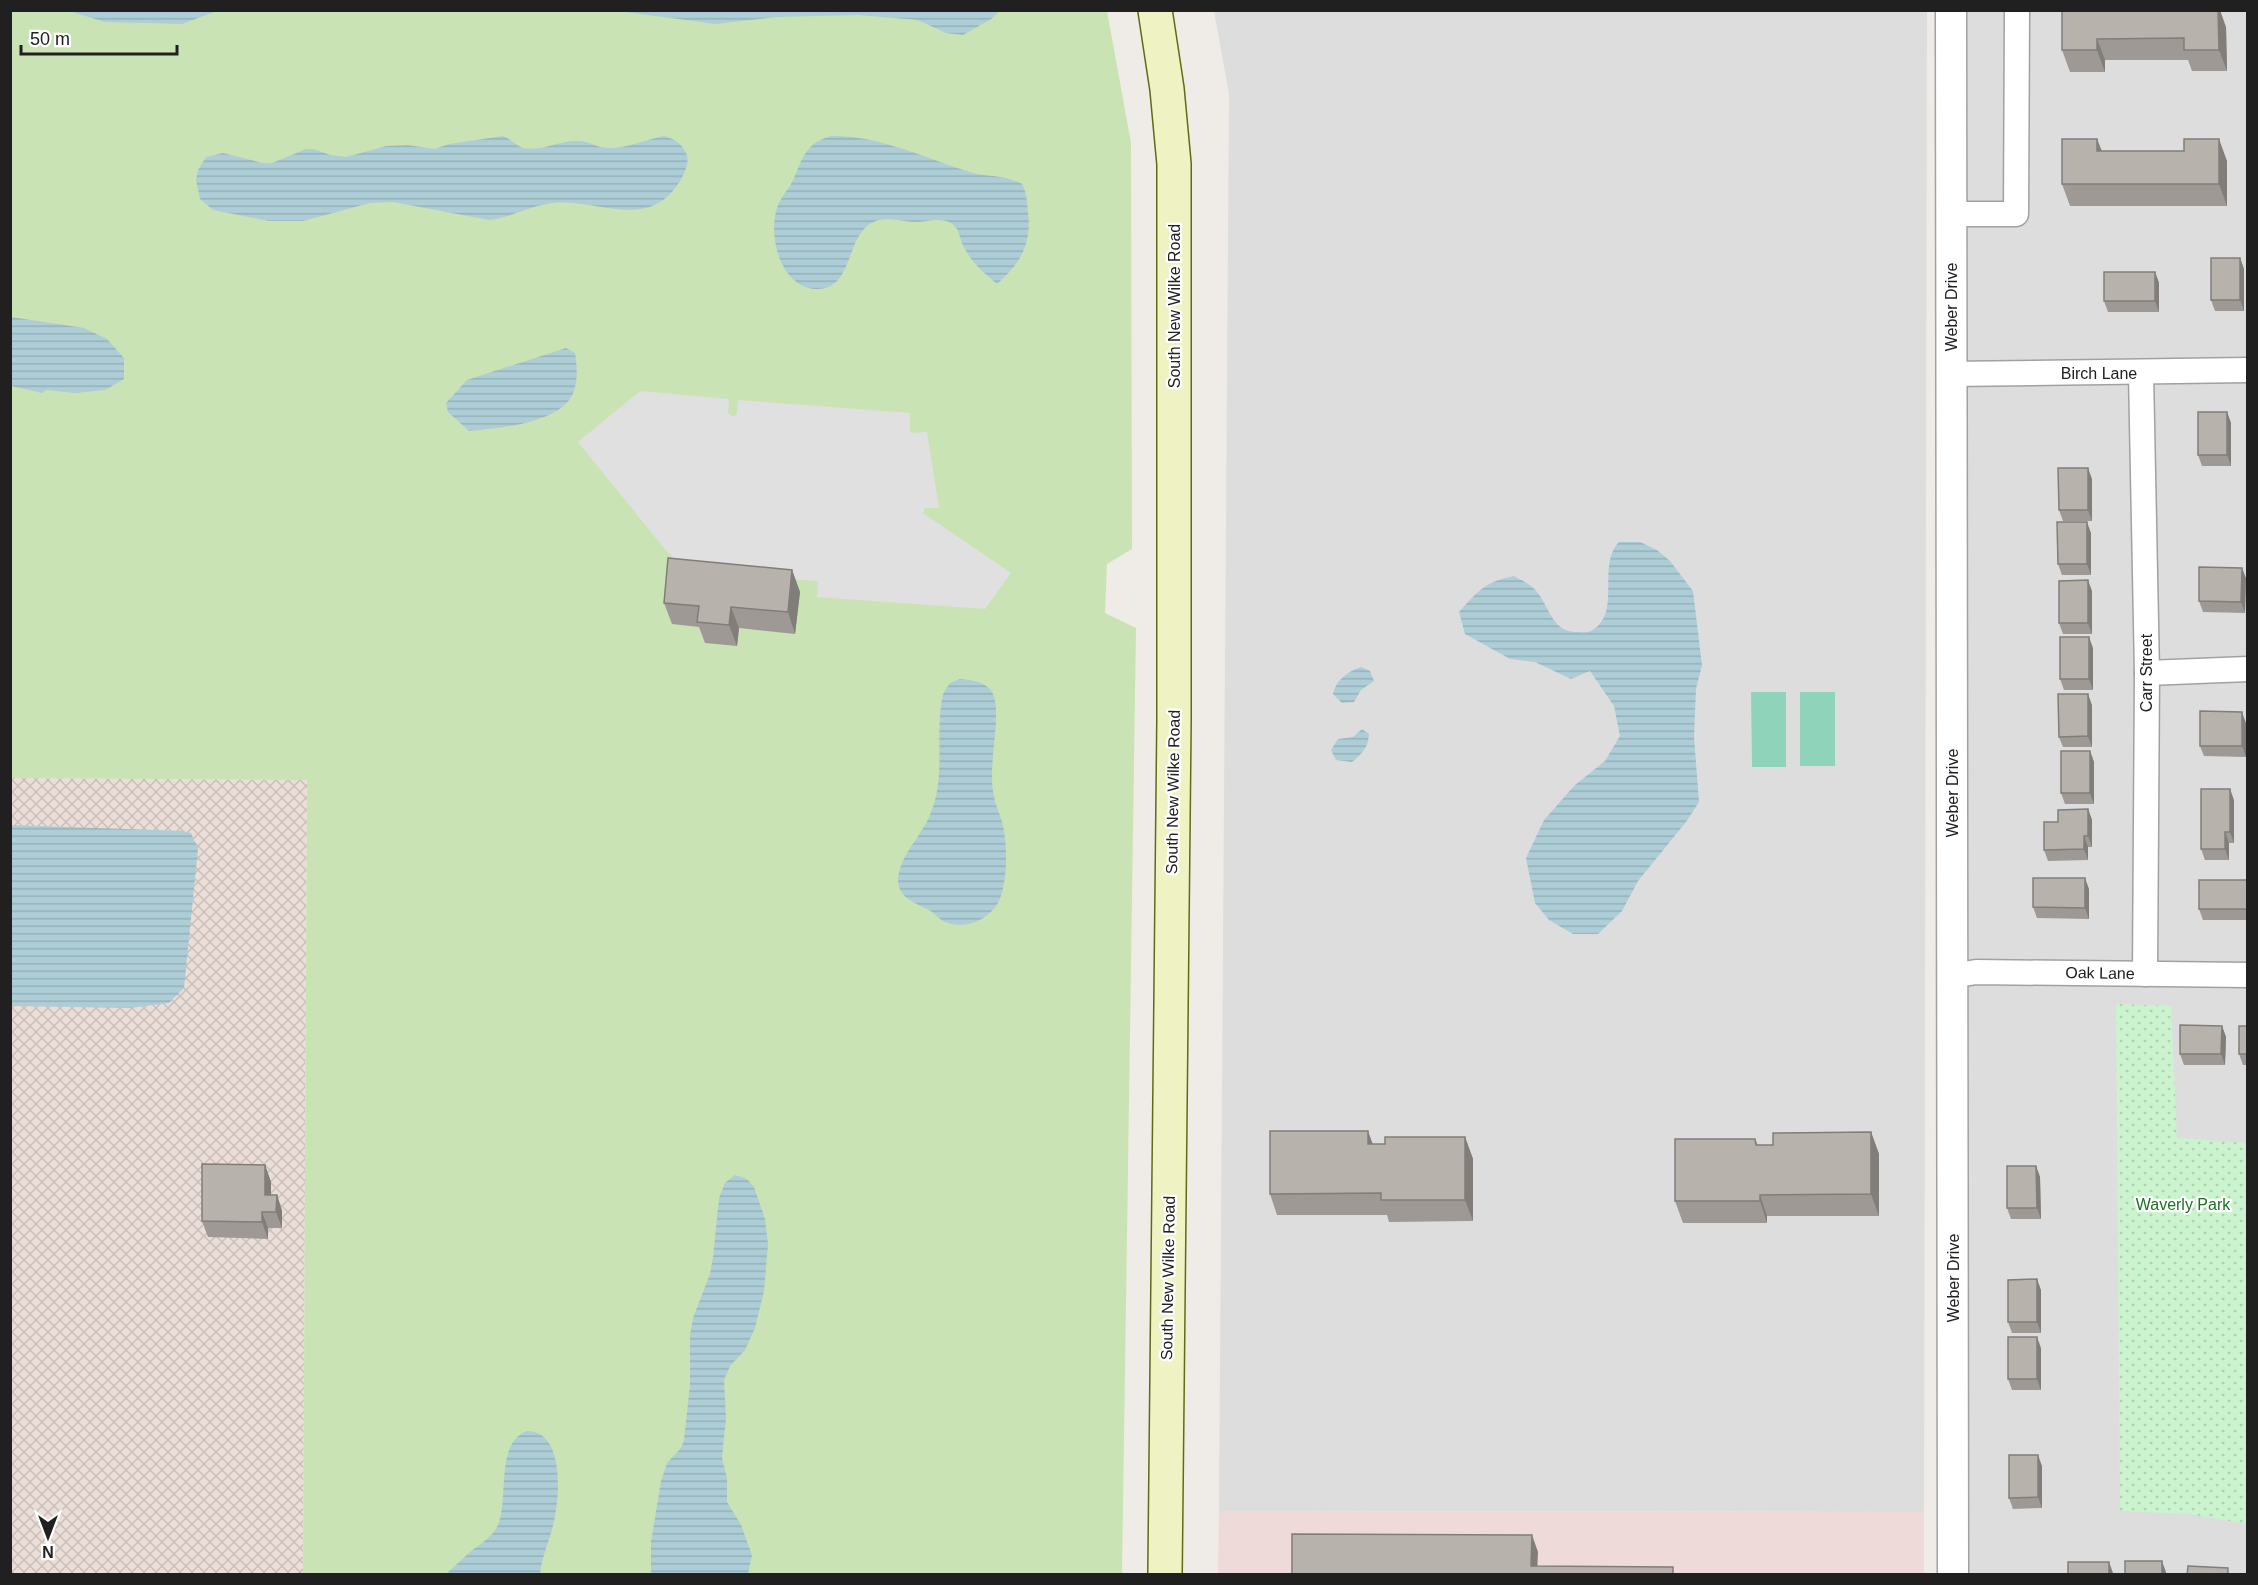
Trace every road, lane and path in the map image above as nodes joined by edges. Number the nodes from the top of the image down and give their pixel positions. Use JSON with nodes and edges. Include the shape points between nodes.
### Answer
{"nodes":[{"id":1,"x":1155,"y":10,"type":"edge"},
{"id":2,"x":1951,"y":10,"type":"edge"},
{"id":3,"x":2017,"y":10,"type":"edge"},
{"id":4,"x":1951,"y":214,"type":"junction"},
{"id":5,"x":2247,"y":370,"type":"edge"},
{"id":6,"x":2141,"y":373,"type":"junction"},
{"id":7,"x":1951,"y":374,"type":"junction"},
{"id":8,"x":2247,"y":669,"type":"edge"},
{"id":9,"x":2147,"y":673,"type":"junction"},
{"id":10,"x":2145,"y":974,"type":"junction"},
{"id":11,"x":2247,"y":975,"type":"edge"},
{"id":12,"x":1952,"y":976,"type":"junction"},
{"id":13,"x":1165,"y":1575,"type":"edge"},
{"id":14,"x":1953,"y":1575,"type":"edge"}],
"edges":[{"from":1,"to":13,"type":"main road","name":"South New Wilke Road","via":[[1167,88],[1174,210],[1174,720]]},
{"from":2,"to":4,"type":"street","name":"Weber Drive"},
{"from":3,"to":4,"type":"street","via":[[2016,214]]},
{"from":4,"to":7,"type":"street","name":"Weber Drive"},
{"from":5,"to":6,"type":"street","name":"Birch Lane"},
{"from":6,"to":7,"type":"street","name":"Birch Lane"},
{"from":6,"to":9,"type":"street","name":"Carr Street"},
{"from":7,"to":12,"type":"street","name":"Weber Drive"},
{"from":8,"to":9,"type":"street"},
{"from":9,"to":10,"type":"street","name":"Carr Street"},
{"from":10,"to":11,"type":"street","name":"Oak Lane"},
{"from":10,"to":12,"type":"street","name":"Oak Lane","via":[[1976,972]]},
{"from":12,"to":14,"type":"street","name":"Weber Drive"}]}
